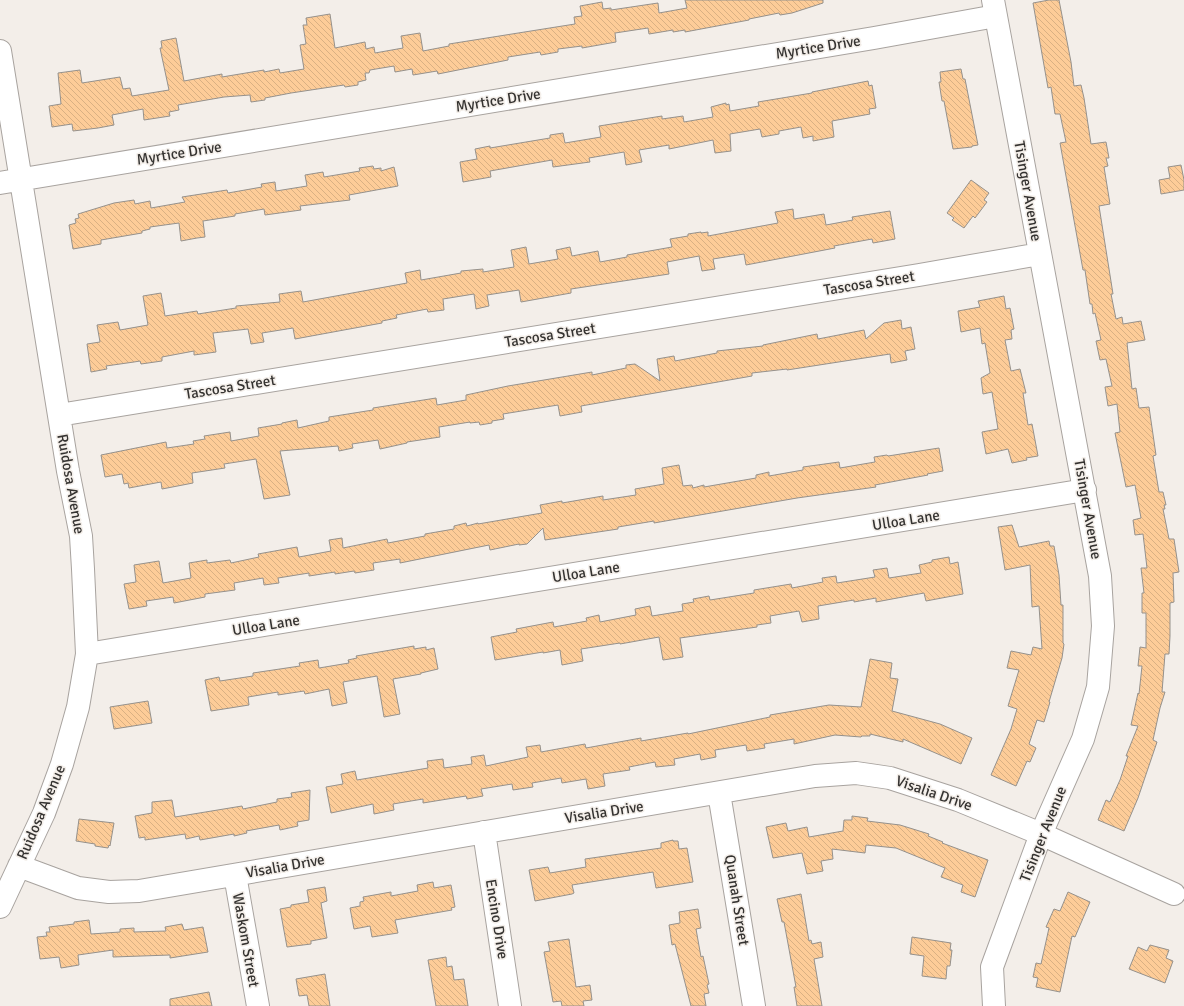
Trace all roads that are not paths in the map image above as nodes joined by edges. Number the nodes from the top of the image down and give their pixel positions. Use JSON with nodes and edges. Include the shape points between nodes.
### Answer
{"nodes":[{"id":1,"x":995,"y":8,"type":"edge"},
{"id":2,"x":0,"y":51,"type":"edge"},
{"id":3,"x":10,"y":181,"type":"edge"},
{"id":4,"x":1040,"y":254,"type":"junction"},
{"id":5,"x":59,"y":415,"type":"junction"},
{"id":6,"x":1085,"y":490,"type":"junction"},
{"id":7,"x":87,"y":654,"type":"junction"},
{"id":8,"x":719,"y":793,"type":"junction"},
{"id":9,"x":484,"y":832,"type":"junction"},
{"id":10,"x":1041,"y":834,"type":"junction"},
{"id":11,"x":19,"y":866,"type":"junction"},
{"id":12,"x":235,"y":875,"type":"junction"},
{"id":13,"x":1174,"y":894,"type":"dead end"},
{"id":14,"x":0,"y":907,"type":"edge"},
{"id":15,"x":258,"y":1006,"type":"edge"},
{"id":16,"x":510,"y":1006,"type":"edge"},
{"id":17,"x":754,"y":1006,"type":"edge"},
{"id":18,"x":994,"y":1006,"type":"edge"}],
"edges":[{"from":1,"to":3,"type":"street","name":"Myrtice Drive","via":[[874,38]]},
{"from":1,"to":4,"type":"street","name":"Tisinger Avenue"},
{"from":2,"to":3,"type":"street","name":"Ruidosa Avenue"},
{"from":3,"to":5,"type":"street","name":"Ruidosa Avenue"},
{"from":4,"to":5,"type":"street","name":"Tascosa Street"},
{"from":4,"to":6,"type":"street","name":"Tisinger Avenue"},
{"from":5,"to":7,"type":"street","name":"Ruidosa Avenue","via":[[84,569]]},
{"from":6,"to":7,"type":"street","name":"Ulloa Lane"},
{"from":6,"to":10,"type":"street","name":"Tisinger Avenue","via":[[1100,576],[1103,626],[1098,687],[1083,739]]},
{"from":7,"to":11,"type":"street","name":"Ruidosa Avenue","via":[[78,707],[62,764],[44,813]]},
{"from":8,"to":9,"type":"street","name":"Visalia Drive"},
{"from":8,"to":10,"type":"street","name":"Visalia Drive","via":[[815,776],[856,773],[890,778],[958,800]]},
{"from":8,"to":17,"type":"street","name":"Quanah Street"},
{"from":9,"to":12,"type":"street","name":"Visalia Drive"},
{"from":9,"to":16,"type":"street","name":"Encino Drive"},
{"from":10,"to":13,"type":"street","name":"Visalia Drive"},
{"from":10,"to":18,"type":"street","name":"Tisinger Avenue","via":[[992,967]]},
{"from":11,"to":12,"type":"street","name":"Visalia Drive","via":[[78,888],[109,892],[140,890]]},
{"from":11,"to":14,"type":"street","name":"Ruidosa Avenue"},
{"from":12,"to":15,"type":"street","name":"Waskom Street"}]}
